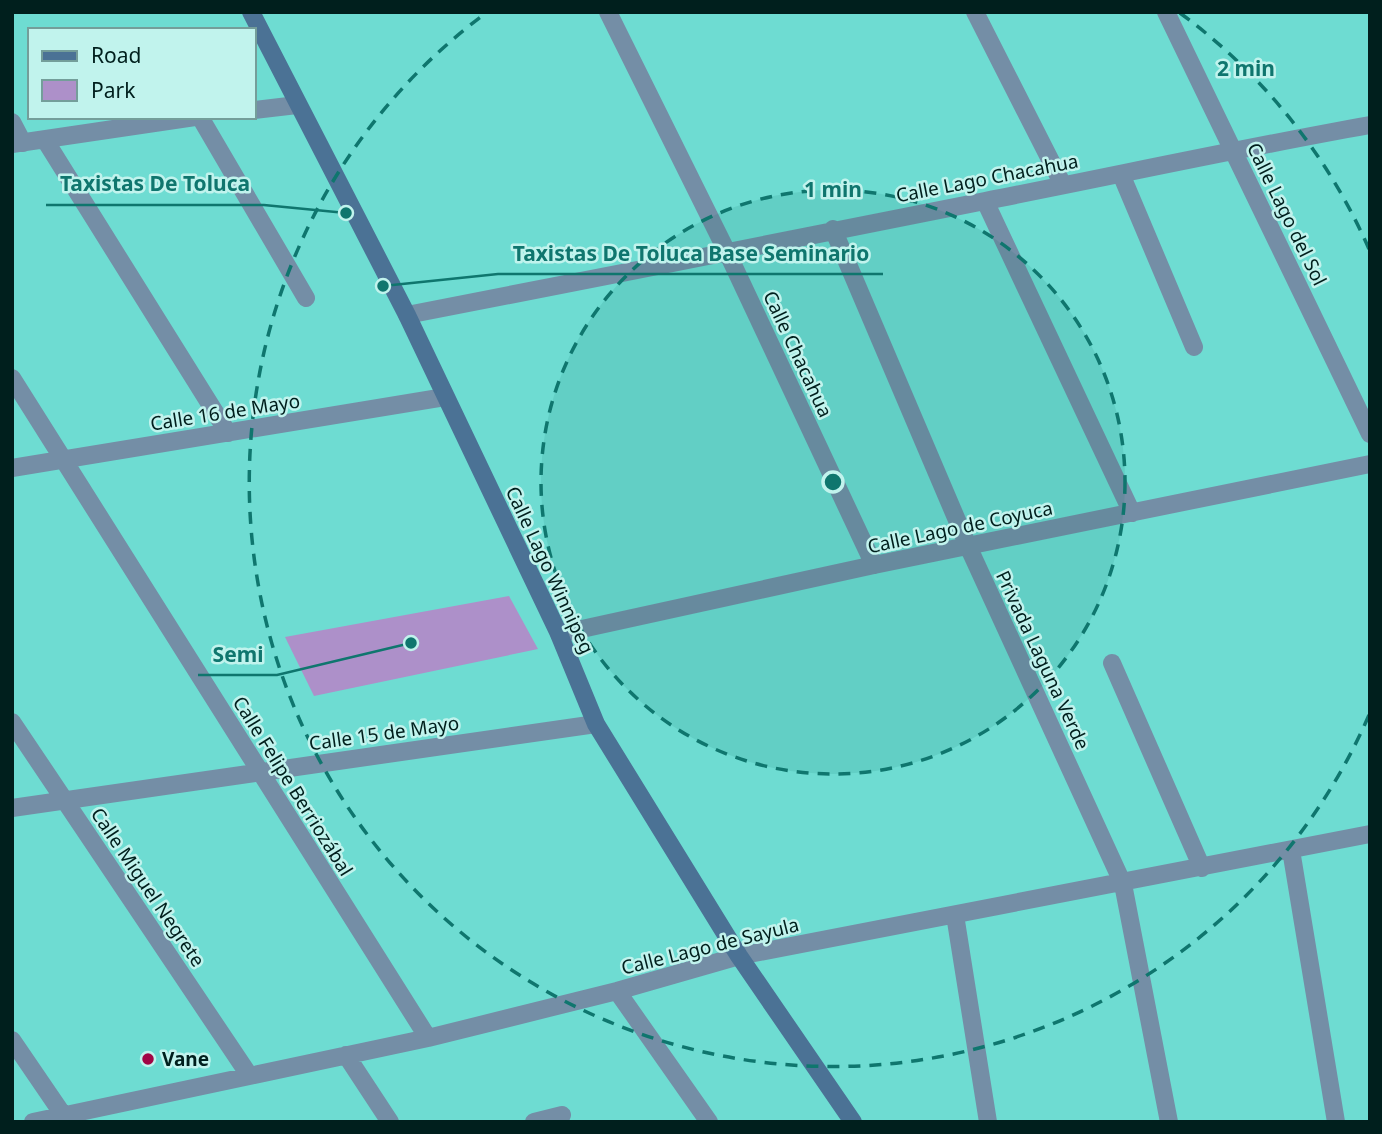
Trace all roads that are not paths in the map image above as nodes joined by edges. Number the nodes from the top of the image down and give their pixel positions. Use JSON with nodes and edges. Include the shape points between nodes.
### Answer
{"nodes":[{"id":1,"x":251,"y":12,"type":"edge"},
{"id":2,"x":608,"y":12,"type":"edge"},
{"id":3,"x":975,"y":12,"type":"edge"},
{"id":4,"x":1166,"y":12,"type":"edge"},
{"id":5,"x":297,"y":105,"type":"junction"},
{"id":6,"x":256,"y":110,"type":"edge"},
{"id":7,"x":184,"y":119,"type":"edge"},
{"id":8,"x":198,"y":119,"type":"edge"},
{"id":9,"x":12,"y":122,"type":"edge"},
{"id":10,"x":1370,"y":125,"type":"edge"},
{"id":11,"x":45,"y":140,"type":"junction"},
{"id":12,"x":18,"y":144,"type":"edge"},
{"id":13,"x":1233,"y":149,"type":"junction"},
{"id":14,"x":1121,"y":174,"type":"junction"},
{"id":15,"x":1063,"y":185,"type":"junction"},
{"id":16,"x":985,"y":201,"type":"junction"},
{"id":17,"x":833,"y":229,"type":"junction"},
{"id":18,"x":728,"y":254,"type":"junction"},
{"id":19,"x":306,"y":298,"type":"dead end"},
{"id":20,"x":407,"y":315,"type":"junction"},
{"id":21,"x":1194,"y":347,"type":"dead end"},
{"id":22,"x":12,"y":378,"type":"edge"},
{"id":23,"x":445,"y":397,"type":"junction"},
{"id":24,"x":228,"y":433,"type":"junction"},
{"id":25,"x":1370,"y":434,"type":"edge"},
{"id":26,"x":62,"y":460,"type":"junction"},
{"id":27,"x":1370,"y":464,"type":"edge"},
{"id":28,"x":12,"y":468,"type":"edge"},
{"id":29,"x":1132,"y":513,"type":"junction"},
{"id":30,"x":968,"y":547,"type":"junction"},
{"id":31,"x":874,"y":565,"type":"junction"},
{"id":32,"x":559,"y":634,"type":"junction"},
{"id":33,"x":1112,"y":663,"type":"dead end"},
{"id":34,"x":12,"y":723,"type":"edge"},
{"id":35,"x":596,"y":724,"type":"junction"},
{"id":36,"x":260,"y":772,"type":"junction"},
{"id":37,"x":63,"y":800,"type":"junction"},
{"id":38,"x":12,"y":808,"type":"edge"},
{"id":39,"x":1370,"y":834,"type":"edge"},
{"id":40,"x":1291,"y":850,"type":"junction"},
{"id":41,"x":1202,"y":868,"type":"junction"},
{"id":42,"x":1123,"y":884,"type":"junction"},
{"id":43,"x":955,"y":915,"type":"junction"},
{"id":44,"x":739,"y":956,"type":"junction"},
{"id":45,"x":617,"y":991,"type":"junction"},
{"id":46,"x":428,"y":1038,"type":"junction"},
{"id":47,"x":12,"y":1040,"type":"edge"},
{"id":48,"x":346,"y":1055,"type":"junction"},
{"id":49,"x":249,"y":1075,"type":"junction"},
{"id":50,"x":562,"y":1115,"type":"dead end"},
{"id":51,"x":66,"y":1118,"type":"edge"},
{"id":52,"x":33,"y":1122,"type":"edge"},
{"id":53,"x":390,"y":1122,"type":"edge"},
{"id":54,"x":534,"y":1122,"type":"edge"},
{"id":55,"x":709,"y":1122,"type":"edge"},
{"id":56,"x":853,"y":1122,"type":"edge"},
{"id":57,"x":988,"y":1122,"type":"edge"},
{"id":58,"x":1169,"y":1122,"type":"edge"},
{"id":59,"x":1336,"y":1122,"type":"edge"}],
"edges":[{"from":1,"to":5,"type":"main road","name":"Calle Lago Winnipeg"},
{"from":2,"to":18,"type":"street","name":"Calle Chacahua"},
{"from":3,"to":15,"type":"street"},
{"from":4,"to":13,"type":"street","name":"Calle Lago del Sol"},
{"from":5,"to":6,"type":"street"},
{"from":5,"to":20,"type":"main road","name":"Calle Lago Winnipeg"},
{"from":7,"to":11,"type":"street"},
{"from":8,"to":19,"type":"street"},
{"from":9,"to":12,"type":"street"},
{"from":10,"to":13,"type":"street","name":"Calle Lago Chacahua"},
{"from":11,"to":12,"type":"street"},
{"from":11,"to":24,"type":"street"},
{"from":13,"to":14,"type":"street","name":"Calle Lago Chacahua"},
{"from":13,"to":25,"type":"street","name":"Calle Lago del Sol"},
{"from":14,"to":15,"type":"street","name":"Calle Lago Chacahua"},
{"from":14,"to":21,"type":"street"},
{"from":15,"to":16,"type":"street","name":"Calle Lago Chacahua"},
{"from":16,"to":17,"type":"street","name":"Calle Lago Chacahua"},
{"from":16,"to":29,"type":"street"},
{"from":17,"to":18,"type":"street","name":"Calle Lago Chacahua"},
{"from":17,"to":30,"type":"street","name":"Privada Laguna Verde"},
{"from":18,"to":20,"type":"street","name":"Calle Lago Chacahua"},
{"from":18,"to":31,"type":"street","name":"Calle Chacahua"},
{"from":20,"to":23,"type":"main road","name":"Calle Lago Winnipeg"},
{"from":22,"to":26,"type":"street","name":"Calle Felipe Berriozábal"},
{"from":23,"to":24,"type":"street","name":"Calle 16 de Mayo"},
{"from":23,"to":32,"type":"main road","name":"Calle Lago Winnipeg"},
{"from":24,"to":26,"type":"street","name":"Calle 16 de Mayo"},
{"from":26,"to":28,"type":"street","name":"Calle 16 de Mayo"},
{"from":26,"to":36,"type":"street","name":"Calle Felipe Berriozábal"},
{"from":27,"to":29,"type":"street","name":"Calle Lago de Coyuca"},
{"from":29,"to":30,"type":"street","name":"Calle Lago de Coyuca"},
{"from":30,"to":31,"type":"street","name":"Calle Lago de Coyuca"},
{"from":30,"to":42,"type":"street","name":"Privada Laguna Verde"},
{"from":31,"to":32,"type":"street","name":"Calle Lago de Coyuca"},
{"from":32,"to":35,"type":"main road","name":"Calle Lago Winnipeg"},
{"from":33,"to":41,"type":"street"},
{"from":34,"to":37,"type":"street","name":"Calle Miguel Negrete"},
{"from":35,"to":36,"type":"street","name":"Calle 15 de Mayo"},
{"from":35,"to":44,"type":"main road","name":"Calle Lago Winnipeg"},
{"from":36,"to":37,"type":"street","name":"Calle 15 de Mayo"},
{"from":36,"to":46,"type":"street","name":"Calle Felipe Berriozábal"},
{"from":37,"to":38,"type":"street","name":"Calle 15 de Mayo"},
{"from":37,"to":49,"type":"street","name":"Calle Miguel Negrete"},
{"from":39,"to":40,"type":"street","name":"Calle Lago de Sayula"},
{"from":40,"to":41,"type":"street","name":"Calle Lago de Sayula"},
{"from":40,"to":59,"type":"street"},
{"from":41,"to":42,"type":"street","name":"Calle Lago de Sayula"},
{"from":42,"to":43,"type":"street","name":"Calle Lago de Sayula"},
{"from":42,"to":58,"type":"street","name":"Privada Laguna Verde"},
{"from":43,"to":44,"type":"street","name":"Calle Lago de Sayula"},
{"from":43,"to":57,"type":"street"},
{"from":44,"to":45,"type":"street","name":"Calle Lago de Sayula"},
{"from":44,"to":56,"type":"main road","name":"Calle Lago Winnipeg"},
{"from":45,"to":46,"type":"street","name":"Calle Lago de Sayula"},
{"from":45,"to":55,"type":"street"},
{"from":46,"to":48,"type":"street","name":"Calle Lago de Sayula"},
{"from":47,"to":51,"type":"street"},
{"from":48,"to":49,"type":"street","name":"Calle Lago de Sayula"},
{"from":48,"to":53,"type":"street"},
{"from":49,"to":51,"type":"street","name":"Calle Lago de Sayula"},
{"from":50,"to":54,"type":"street"},
{"from":51,"to":52,"type":"street","name":"Calle Lago de Sayula"}]}
